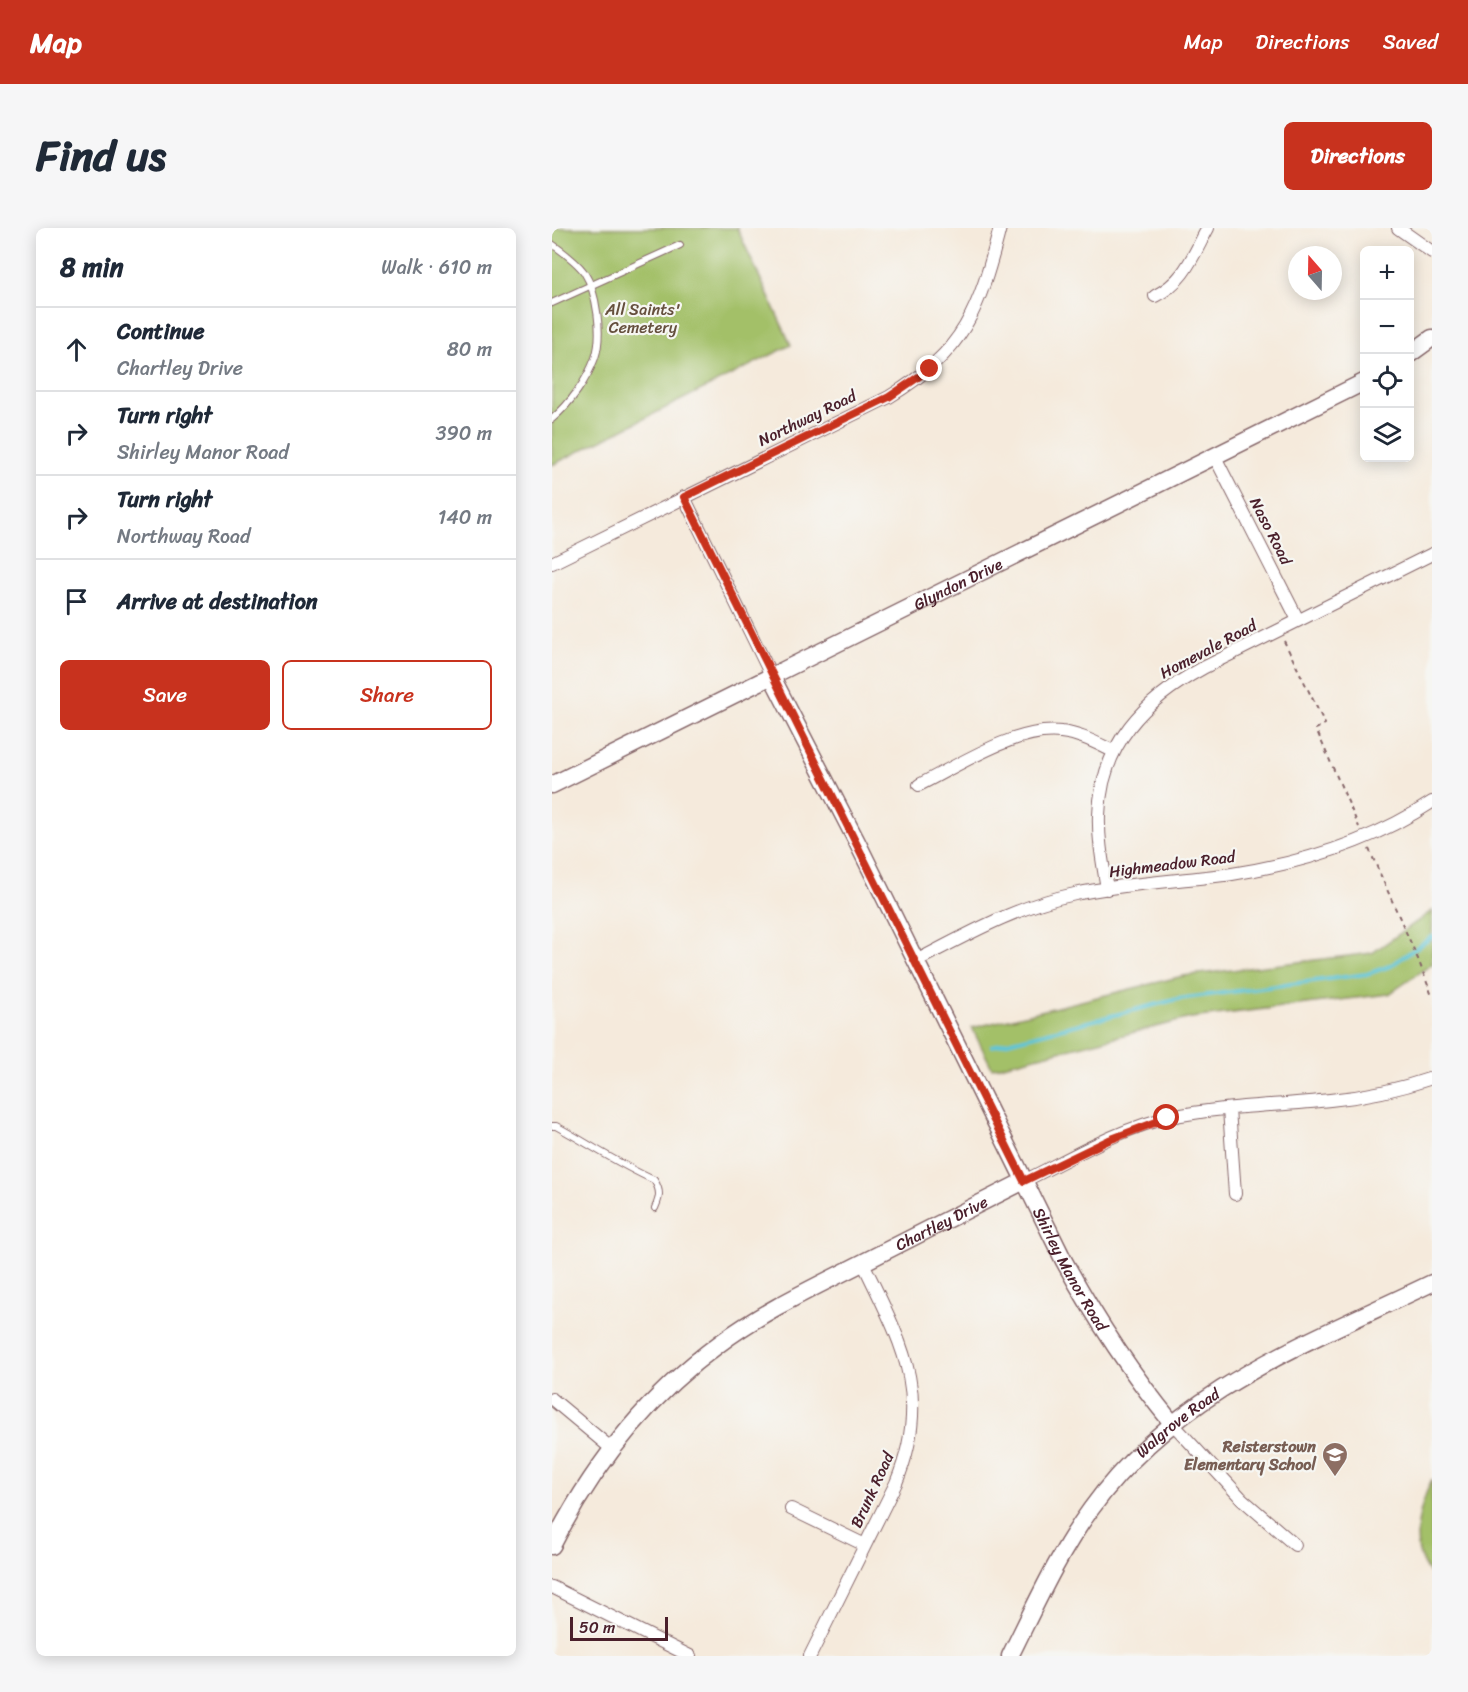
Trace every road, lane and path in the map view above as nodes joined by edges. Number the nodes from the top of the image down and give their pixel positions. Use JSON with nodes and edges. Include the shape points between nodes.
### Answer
{"nodes":[{"id":1,"x":1000,"y":228,"type":"edge"},
{"id":2,"x":1208,"y":228,"type":"edge"},
{"id":3,"x":1398,"y":228,"type":"edge"},
{"id":4,"x":552,"y":244,"type":"edge"},
{"id":5,"x":680,"y":245,"type":"dead end"},
{"id":6,"x":1432,"y":252,"type":"edge"},
{"id":7,"x":590,"y":286,"type":"junction"},
{"id":8,"x":1155,"y":296,"type":"dead end"},
{"id":9,"x":552,"y":303,"type":"edge"},
{"id":10,"x":1432,"y":338,"type":"edge"},
{"id":11,"x":1414,"y":351,"type":"edge"},
{"id":12,"x":1360,"y":384,"type":"edge"},
{"id":13,"x":552,"y":419,"type":"edge"},
{"id":14,"x":1215,"y":457,"type":"junction"},
{"id":15,"x":684,"y":497,"type":"junction"},
{"id":16,"x":1432,"y":554,"type":"edge"},
{"id":17,"x":552,"y":563,"type":"edge"},
{"id":18,"x":1298,"y":620,"type":"junction"},
{"id":19,"x":1278,"y":630,"type":"junction"},
{"id":20,"x":772,"y":676,"type":"junction"},
{"id":21,"x":1113,"y":751,"type":"junction"},
{"id":22,"x":552,"y":785,"type":"edge"},
{"id":23,"x":919,"y":785,"type":"dead end"},
{"id":24,"x":1432,"y":802,"type":"edge"},
{"id":25,"x":1364,"y":838,"type":"junction"},
{"id":26,"x":1107,"y":889,"type":"junction"},
{"id":27,"x":916,"y":961,"type":"junction"},
{"id":28,"x":1432,"y":996,"type":"edge"},
{"id":29,"x":1432,"y":1078,"type":"edge"},
{"id":30,"x":1229,"y":1109,"type":"junction"},
{"id":31,"x":552,"y":1126,"type":"edge"},
{"id":32,"x":1024,"y":1181,"type":"junction"},
{"id":33,"x":1235,"y":1194,"type":"dead end"},
{"id":34,"x":655,"y":1208,"type":"dead end"},
{"id":35,"x":863,"y":1263,"type":"junction"},
{"id":36,"x":1432,"y":1283,"type":"edge"},
{"id":37,"x":552,"y":1399,"type":"edge"},
{"id":38,"x":1172,"y":1423,"type":"junction"},
{"id":39,"x":612,"y":1449,"type":"junction"},
{"id":40,"x":791,"y":1509,"type":"dead end"},
{"id":41,"x":865,"y":1545,"type":"junction"},
{"id":42,"x":1295,"y":1545,"type":"dead end"},
{"id":43,"x":552,"y":1546,"type":"edge"},
{"id":44,"x":552,"y":1587,"type":"edge"},
{"id":45,"x":690,"y":1656,"type":"edge"},
{"id":46,"x":810,"y":1656,"type":"edge"},
{"id":47,"x":1010,"y":1656,"type":"edge"}],
"edges":[{"from":1,"to":15,"type":"street","name":"Northway Road","via":[[975,309],[930,369],[889,397]]},
{"from":2,"to":8,"type":"street","via":[[1184,272],[1171,288]]},
{"from":3,"to":6,"type":"street"},
{"from":4,"to":7,"type":"lane","via":[[583,271]]},
{"from":5,"to":7,"type":"lane"},
{"from":7,"to":9,"type":"lane"},
{"from":7,"to":13,"type":"lane","via":[[595,299],[596,356],[574,395]]},
{"from":10,"to":11,"type":"street"},
{"from":12,"to":14,"type":"street","name":"Glyndon Drive"},
{"from":14,"to":18,"type":"street","name":"Naso Road"},
{"from":14,"to":20,"type":"street","name":"Glyndon Drive"},
{"from":15,"to":17,"type":"street","name":"Northway Road"},
{"from":15,"to":20,"type":"street","name":"Shirley Manor Road"},
{"from":16,"to":18,"type":"street","name":"Homevale Road"},
{"from":18,"to":19,"type":"street","name":"Homevale Road"},
{"from":19,"to":21,"type":"street","name":"Homevale Road","via":[[1161,694],[1130,726]]},
{"from":19,"to":25,"type":"path","via":[[1325,724],[1316,729]]},
{"from":20,"to":22,"type":"street","name":"Glyndon Drive"},
{"from":20,"to":27,"type":"street","name":"Shirley Manor Road"},
{"from":21,"to":23,"type":"street","via":[[1084,737],[1040,731],[1003,743]]},
{"from":21,"to":26,"type":"street","name":"Homevale Road","via":[[1105,772],[1099,816]]},
{"from":24,"to":25,"type":"street","name":"Highmeadow Road"},
{"from":25,"to":26,"type":"street","name":"Highmeadow Road","via":[[1304,860],[1269,867]]},
{"from":25,"to":28,"type":"path"},
{"from":26,"to":27,"type":"street","name":"Highmeadow Road","via":[[1021,909]]},
{"from":27,"to":32,"type":"street","name":"Shirley Manor Road"},
{"from":29,"to":30,"type":"street","name":"Chartley Drive","via":[[1332,1100]]},
{"from":30,"to":32,"type":"street","name":"Chartley Drive","via":[[1177,1116],[1142,1126]]},
{"from":30,"to":33,"type":"street"},
{"from":31,"to":34,"type":"lane","via":[[654,1180],[660,1197]]},
{"from":32,"to":35,"type":"street","name":"Chartley Drive"},
{"from":32,"to":38,"type":"street","name":"Shirley Manor Road","via":[[1094,1316]]},
{"from":35,"to":39,"type":"street","name":"Chartley Drive","via":[[799,1294],[718,1344],[660,1395]]},
{"from":35,"to":41,"type":"street","name":"Brunk Road","via":[[897,1333],[912,1386],[914,1409],[907,1459]]},
{"from":36,"to":38,"type":"street","name":"Walgrove Road","via":[[1261,1365]]},
{"from":37,"to":39,"type":"street"},
{"from":38,"to":42,"type":"street","name":"Shirley Manor Road","via":[[1242,1499]]},
{"from":38,"to":47,"type":"street","name":"Walgrove Road","via":[[1125,1467],[1090,1510],[1062,1554]]},
{"from":39,"to":43,"type":"street","name":"Chartley Drive","via":[[583,1489]]},
{"from":40,"to":41,"type":"street"},
{"from":41,"to":46,"type":"street","name":"Brunk Road"},
{"from":44,"to":45,"type":"street"}]}
